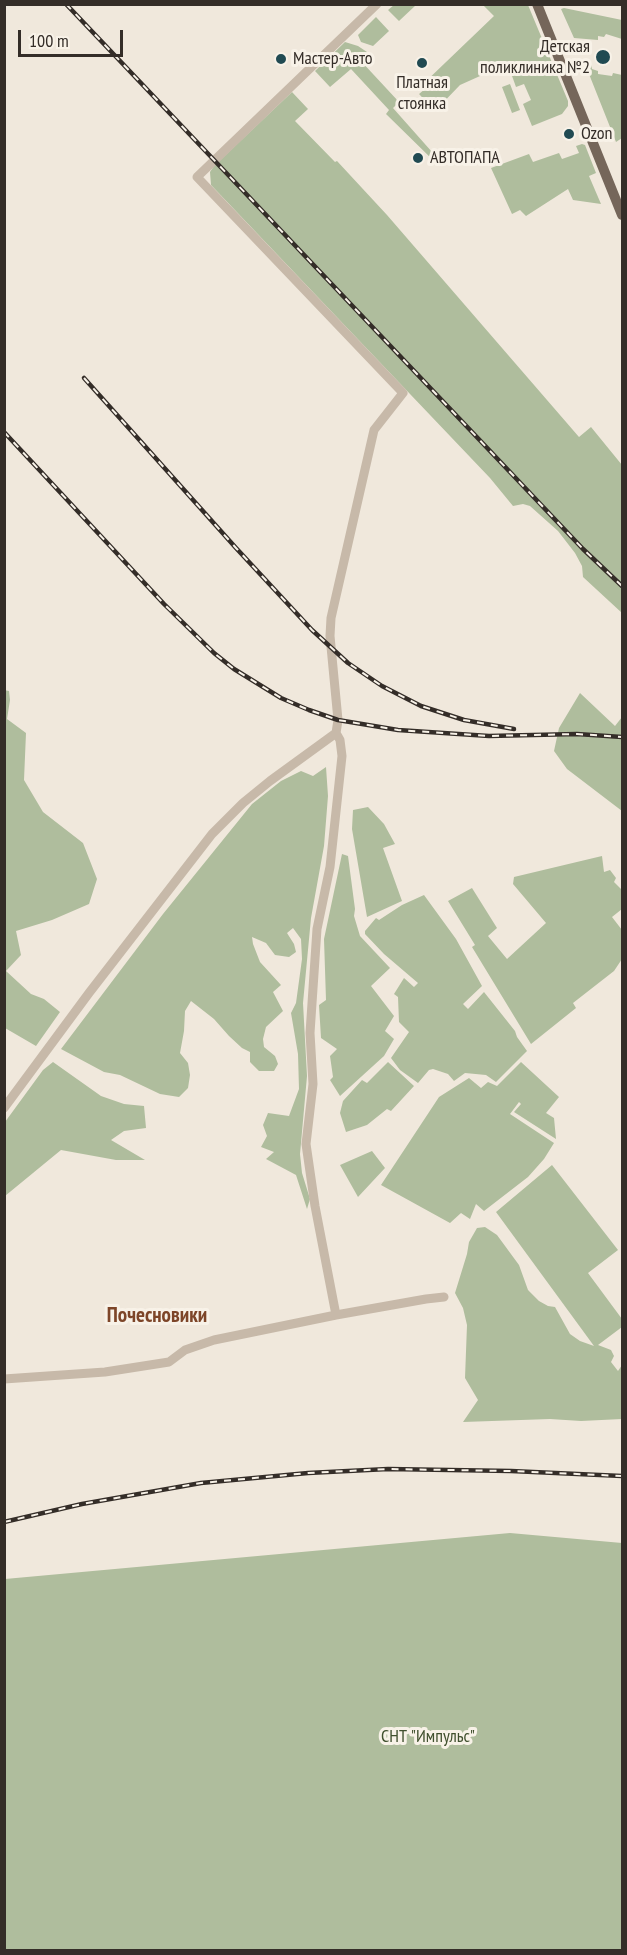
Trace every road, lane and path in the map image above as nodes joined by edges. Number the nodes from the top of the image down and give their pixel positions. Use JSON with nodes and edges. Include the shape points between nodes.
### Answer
{"nodes":[{"id":1,"x":377,"y":4,"type":"edge"},
{"id":2,"x":537,"y":4,"type":"edge"},
{"id":3,"x":622,"y":215,"type":"edge"},
{"id":4,"x":336,"y":733,"type":"junction"},
{"id":5,"x":4,"y":1108,"type":"edge"},
{"id":6,"x":444,"y":1297,"type":"dead end"},
{"id":7,"x":336,"y":1315,"type":"junction"},
{"id":8,"x":4,"y":1379,"type":"edge"}],
"edges":[{"from":1,"to":4,"type":"street","via":[[197,177],[403,393],[374,430],[331,618]]},
{"from":2,"to":3,"type":"main road"},
{"from":4,"to":5,"type":"street","via":[[270,781],[212,834]]},
{"from":4,"to":7,"type":"street","via":[[342,756],[330,867],[317,928],[310,1033],[313,1084],[306,1143]]},
{"from":6,"to":7,"type":"street"},
{"from":7,"to":8,"type":"street","via":[[214,1340],[185,1350],[169,1362],[105,1372]]}]}
